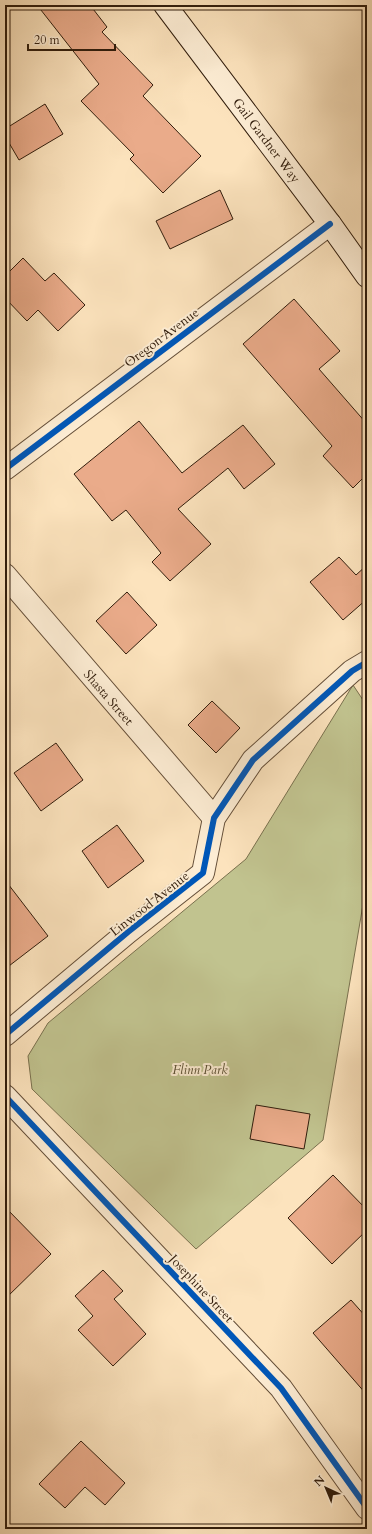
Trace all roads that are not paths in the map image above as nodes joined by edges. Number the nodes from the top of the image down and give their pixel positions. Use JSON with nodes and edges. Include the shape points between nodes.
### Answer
{"nodes":[{"id":1,"x":166,"y":5,"type":"edge"},
{"id":2,"x":330,"y":224,"type":"junction"},
{"id":3,"x":367,"y":276,"type":"edge"},
{"id":4,"x":5,"y":468,"type":"edge"},
{"id":5,"x":5,"y":575,"type":"edge"},
{"id":6,"x":367,"y":662,"type":"edge"},
{"id":7,"x":214,"y":818,"type":"junction"},
{"id":8,"x":5,"y":1035,"type":"edge"},
{"id":9,"x":5,"y":1096,"type":"edge"},
{"id":10,"x":367,"y":1508,"type":"edge"}],
"edges":[{"from":1,"to":2,"type":"street","name":"Gail Gardner Way"},
{"from":2,"to":3,"type":"street","name":"Gail Gardner Way"},
{"from":2,"to":4,"type":"street","name":"Oregon Avenue"},
{"from":5,"to":7,"type":"street","name":"Shasta Street"},
{"from":6,"to":7,"type":"street","name":"Linwood Avenue","via":[[352,671],[253,760]]},
{"from":7,"to":8,"type":"street","name":"Linwood Avenue","via":[[203,874],[128,932]]},
{"from":9,"to":10,"type":"street","name":"Josephine Street","via":[[281,1388]]}]}
